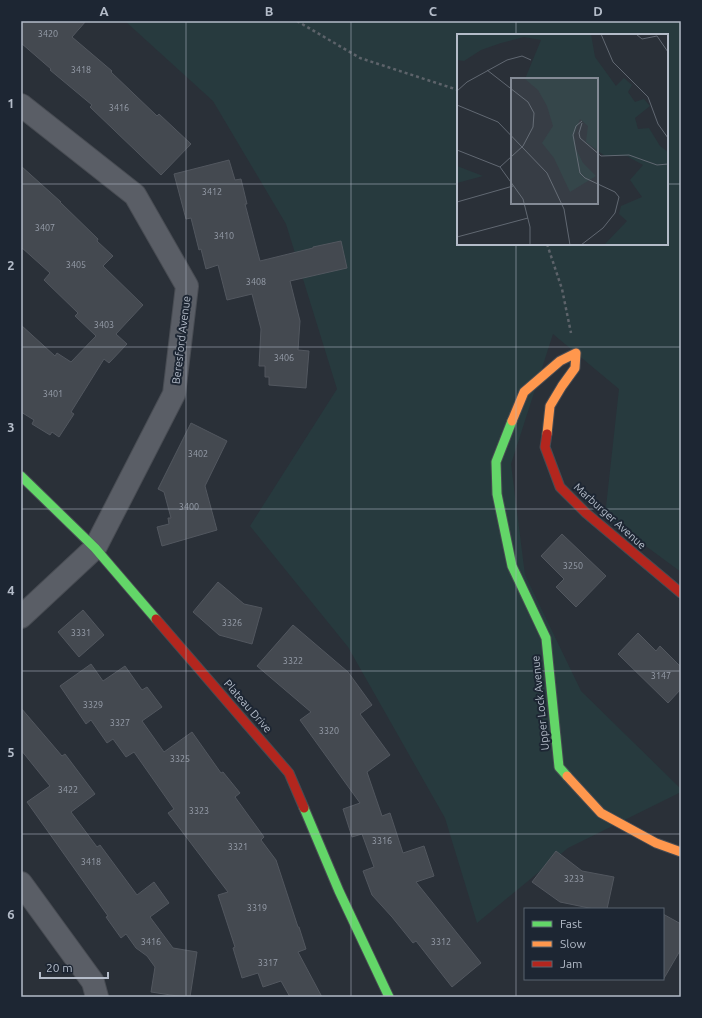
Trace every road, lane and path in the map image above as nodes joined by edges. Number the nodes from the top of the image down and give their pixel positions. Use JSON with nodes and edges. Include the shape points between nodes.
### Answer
{"nodes":[{"id":1,"x":297,"y":21,"type":"edge"},
{"id":2,"x":457,"y":90,"type":"edge"},
{"id":3,"x":21,"y":104,"type":"edge"},
{"id":4,"x":547,"y":245,"type":"edge"},
{"id":5,"x":576,"y":353,"type":"junction"},
{"id":6,"x":21,"y":476,"type":"edge"},
{"id":7,"x":95,"y":548,"type":"junction"},
{"id":8,"x":681,"y":593,"type":"edge"},
{"id":9,"x":21,"y":617,"type":"edge"},
{"id":10,"x":681,"y":852,"type":"edge"},
{"id":11,"x":21,"y":883,"type":"edge"},
{"id":12,"x":97,"y":997,"type":"edge"},
{"id":13,"x":389,"y":997,"type":"edge"}],
"edges":[{"from":1,"to":2,"type":"path","via":[[360,58]]},
{"from":3,"to":7,"type":"street","name":"Beresford Avenue","via":[[135,195],[187,286],[174,394]]},
{"from":4,"to":5,"type":"path","via":[[562,289]]},
{"from":5,"to":8,"type":"street","name":"Marburger Avenue","via":[[575,368],[550,406],[545,447],[560,487],[586,513]]},
{"from":5,"to":10,"type":"street","name":"Upper Lock Avenue","via":[[560,361],[524,392],[496,462],[497,494],[512,566],[546,638],[559,767],[601,813],[656,843]]},
{"from":6,"to":7,"type":"street","name":"Plateau Drive"},
{"from":7,"to":9,"type":"street","name":"Beresford Avenue"},
{"from":7,"to":13,"type":"street","name":"Plateau Drive","via":[[289,772],[339,892]]},
{"from":11,"to":12,"type":"street","via":[[93,982]]}]}
